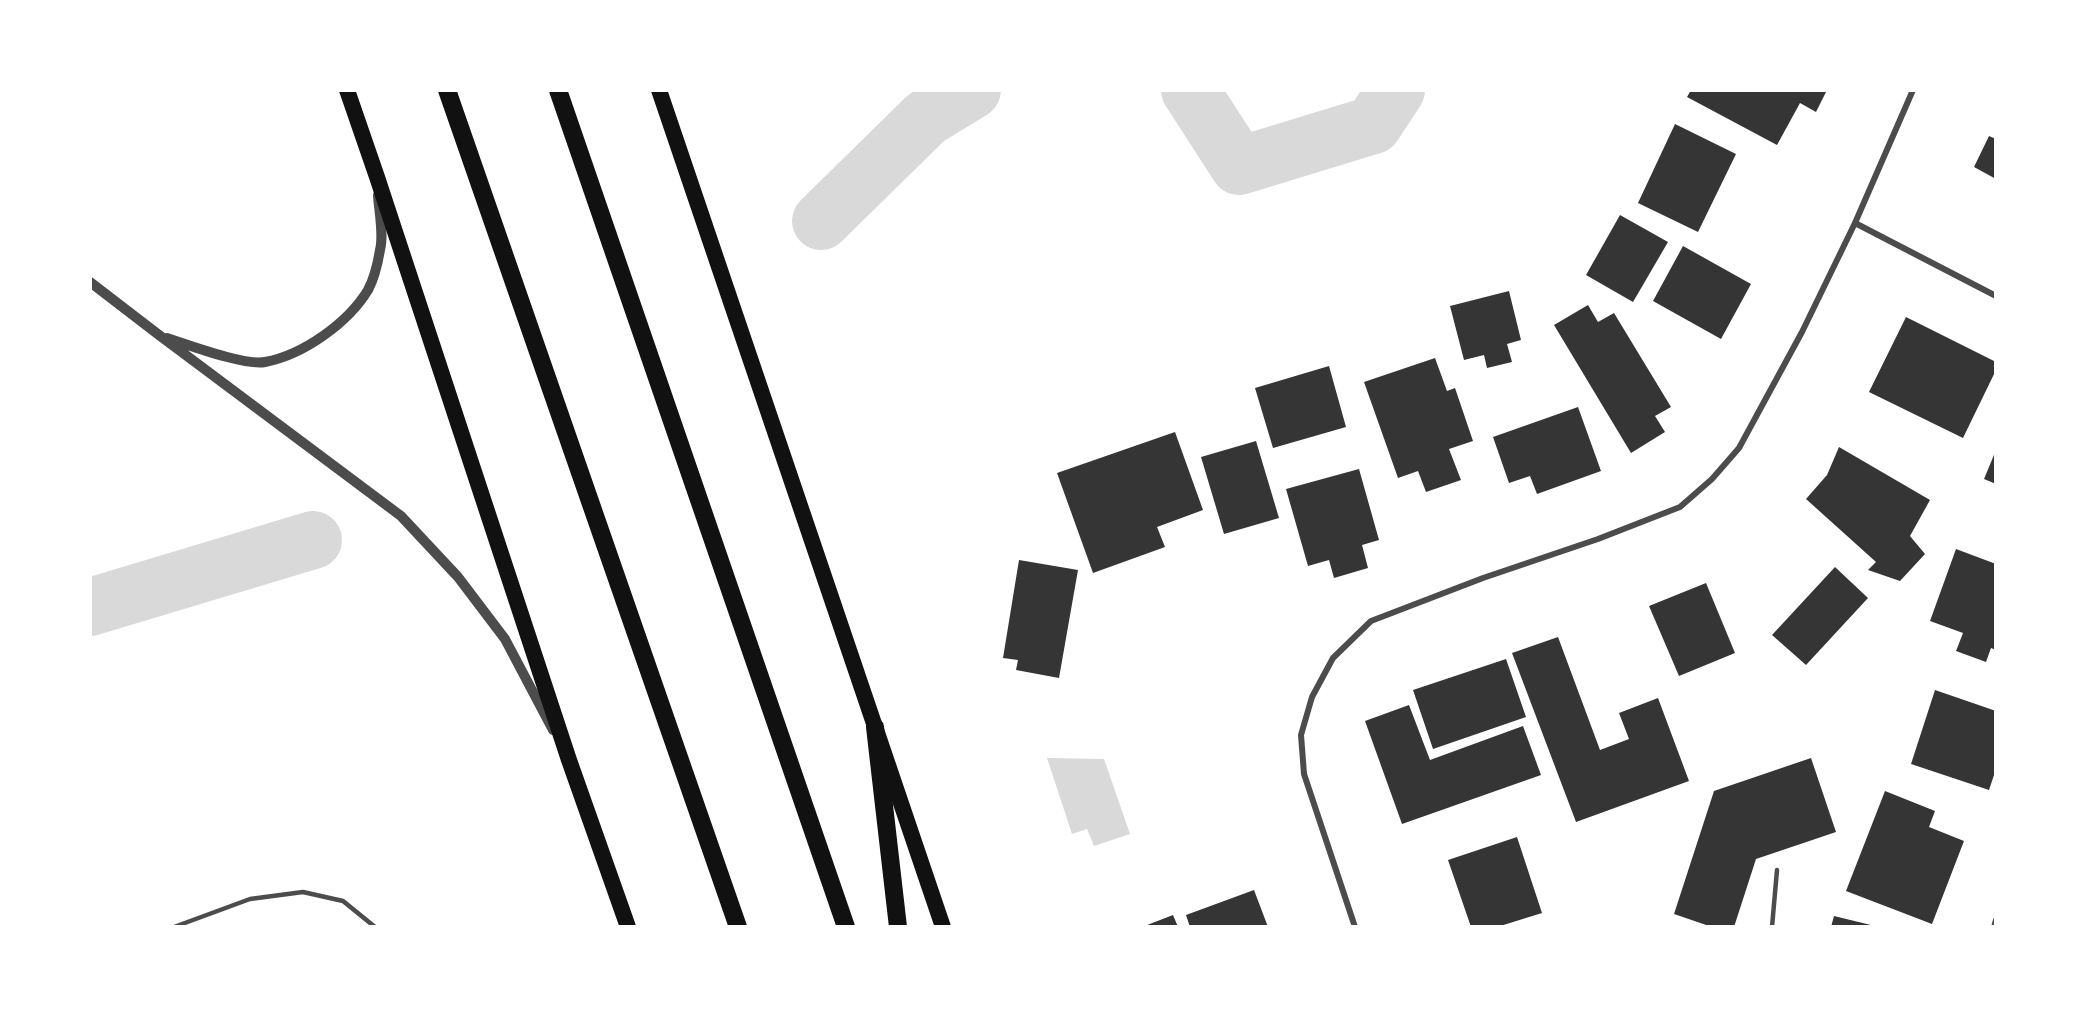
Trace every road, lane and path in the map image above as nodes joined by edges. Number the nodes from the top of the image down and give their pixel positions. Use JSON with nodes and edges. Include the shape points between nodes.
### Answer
{"nodes":[{"id":1,"x":347,"y":90,"type":"edge"},
{"id":2,"x":447,"y":90,"type":"edge"},
{"id":3,"x":558,"y":90,"type":"edge"},
{"id":4,"x":659,"y":90,"type":"edge"},
{"id":5,"x":1912,"y":90,"type":"edge"},
{"id":6,"x":377,"y":177,"type":"junction"},
{"id":7,"x":1855,"y":223,"type":"junction"},
{"id":8,"x":90,"y":282,"type":"edge"},
{"id":9,"x":1996,"y":296,"type":"edge"},
{"id":10,"x":159,"y":335,"type":"junction"},
{"id":11,"x":875,"y":728,"type":"junction"},
{"id":12,"x":569,"y":760,"type":"junction"},
{"id":13,"x":1777,"y":870,"type":"dead end"},
{"id":14,"x":1996,"y":920,"type":"edge"},
{"id":15,"x":174,"y":927,"type":"edge"},
{"id":16,"x":375,"y":927,"type":"edge"},
{"id":17,"x":628,"y":927,"type":"edge"},
{"id":18,"x":738,"y":927,"type":"edge"},
{"id":19,"x":846,"y":927,"type":"edge"},
{"id":20,"x":898,"y":927,"type":"edge"},
{"id":21,"x":943,"y":927,"type":"edge"},
{"id":22,"x":1355,"y":927,"type":"edge"},
{"id":23,"x":1772,"y":927,"type":"edge"},
{"id":24,"x":1994,"y":927,"type":"edge"}],
"edges":[{"from":1,"to":6,"type":"highway"},
{"from":2,"to":18,"type":"highway"},
{"from":3,"to":19,"type":"highway"},
{"from":4,"to":11,"type":"highway"},
{"from":5,"to":7,"type":"street"},
{"from":6,"to":10,"type":"street","via":[[381,248],[369,288],[348,316],[323,337],[264,363],[229,357]]},
{"from":6,"to":12,"type":"highway"},
{"from":7,"to":9,"type":"street"},
{"from":7,"to":22,"type":"street","via":[[1739,448],[1680,507],[1371,621],[1333,658],[1312,696],[1301,735],[1304,774]]},
{"from":8,"to":10,"type":"street"},
{"from":10,"to":12,"type":"street","via":[[401,516],[458,577],[505,639]]},
{"from":11,"to":20,"type":"highway"},
{"from":11,"to":21,"type":"highway"},
{"from":12,"to":17,"type":"highway"},
{"from":13,"to":23,"type":"lane"},
{"from":14,"to":24,"type":"street"},
{"from":15,"to":16,"type":"lane","via":[[250,899],[303,892],[343,901]]}]}
